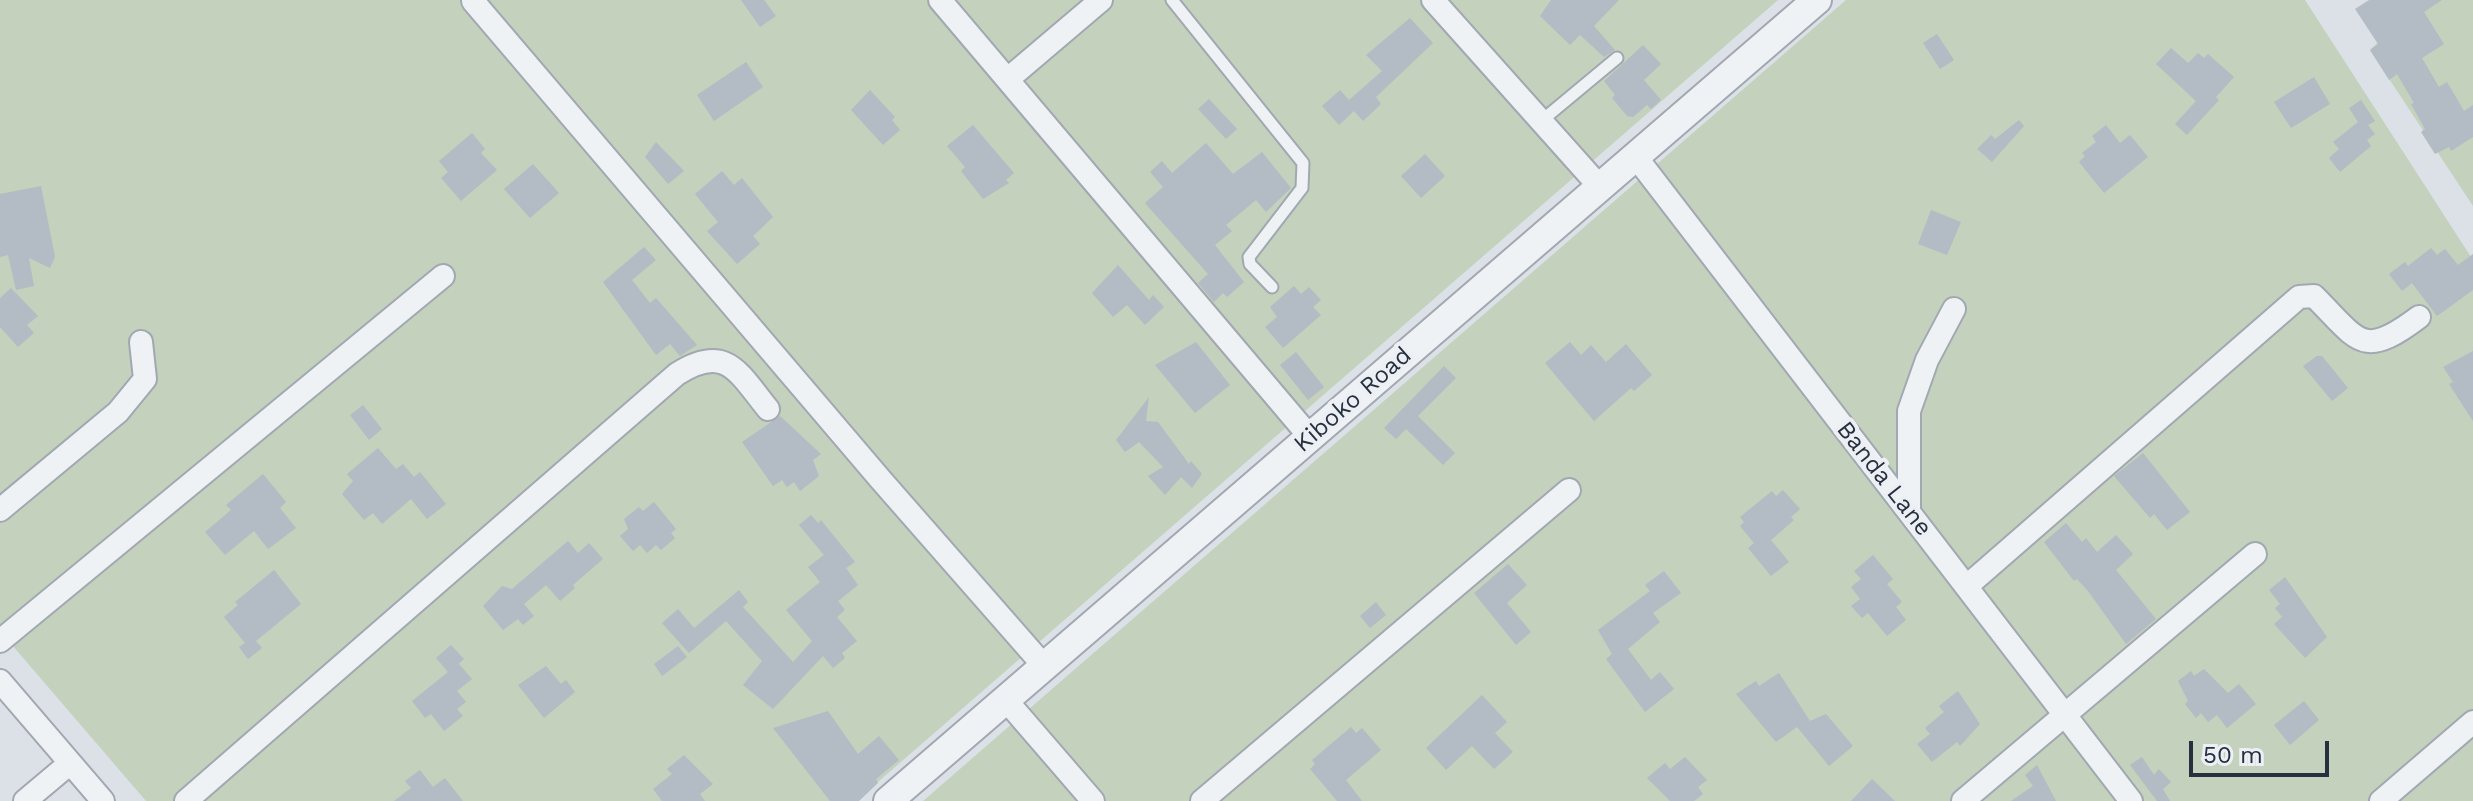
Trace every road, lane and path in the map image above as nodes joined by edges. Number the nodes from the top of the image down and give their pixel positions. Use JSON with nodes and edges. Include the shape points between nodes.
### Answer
{"nodes":[{"id":1,"x":940,"y":0,"type":"edge"},
{"id":2,"x":1101,"y":0,"type":"edge"},
{"id":3,"x":1172,"y":0,"type":"edge"},
{"id":4,"x":1433,"y":0,"type":"edge"},
{"id":5,"x":1817,"y":0,"type":"edge"},
{"id":6,"x":473,"y":1,"type":"edge"},
{"id":7,"x":1617,"y":58,"type":"dead end"},
{"id":8,"x":1008,"y":79,"type":"junction"},
{"id":9,"x":1540,"y":122,"type":"junction"},
{"id":10,"x":1636,"y":157,"type":"junction"},
{"id":11,"x":1600,"y":187,"type":"junction"},
{"id":12,"x":443,"y":276,"type":"dead end"},
{"id":13,"x":1272,"y":287,"type":"dead end"},
{"id":14,"x":1954,"y":309,"type":"dead end"},
{"id":15,"x":2419,"y":317,"type":"dead end"},
{"id":16,"x":141,"y":342,"type":"dead end"},
{"id":17,"x":768,"y":409,"type":"dead end"},
{"id":18,"x":1310,"y":437,"type":"junction"},
{"id":19,"x":1569,"y":490,"type":"dead end"},
{"id":20,"x":0,"y":510,"type":"edge"},
{"id":21,"x":1909,"y":510,"type":"junction"},
{"id":22,"x":2255,"y":554,"type":"dead end"},
{"id":23,"x":1967,"y":586,"type":"junction"},
{"id":24,"x":0,"y":641,"type":"edge"},
{"id":25,"x":1044,"y":666,"type":"junction"},
{"id":26,"x":0,"y":681,"type":"edge"},
{"id":27,"x":1005,"y":699,"type":"junction"},
{"id":28,"x":2066,"y":716,"type":"junction"},
{"id":29,"x":2473,"y":722,"type":"edge"},
{"id":30,"x":69,"y":764,"type":"junction"},
{"id":31,"x":25,"y":801,"type":"edge"},
{"id":32,"x":103,"y":801,"type":"edge"},
{"id":33,"x":186,"y":801,"type":"edge"},
{"id":34,"x":888,"y":801,"type":"edge"},
{"id":35,"x":1093,"y":801,"type":"edge"},
{"id":36,"x":1202,"y":801,"type":"edge"},
{"id":37,"x":1963,"y":801,"type":"edge"},
{"id":38,"x":2131,"y":801,"type":"edge"},
{"id":39,"x":2381,"y":801,"type":"edge"}],
"edges":[{"from":1,"to":8,"type":"street"},
{"from":2,"to":8,"type":"street"},
{"from":3,"to":13,"type":"lane","via":[[1303,163],[1302,188],[1249,257]]},
{"from":4,"to":9,"type":"street"},
{"from":5,"to":10,"type":"street","name":"Kiboko Road"},
{"from":6,"to":25,"type":"street"},
{"from":7,"to":9,"type":"lane"},
{"from":8,"to":18,"type":"street"},
{"from":9,"to":11,"type":"street"},
{"from":10,"to":11,"type":"street","name":"Kiboko Road"},
{"from":10,"to":21,"type":"street","name":"Banda Lane"},
{"from":11,"to":18,"type":"street","name":"Kiboko Road"},
{"from":12,"to":24,"type":"street"},
{"from":14,"to":21,"type":"street","via":[[1927,360],[1909,411]]},
{"from":15,"to":23,"type":"street","via":[[2393,337],[2367,342],[2314,296],[2299,297]]},
{"from":16,"to":20,"type":"street","via":[[145,379],[118,412]]},
{"from":17,"to":33,"type":"street","via":[[728,362],[711,358],[677,374]]},
{"from":18,"to":25,"type":"street","name":"Kiboko Road"},
{"from":19,"to":36,"type":"street"},
{"from":21,"to":23,"type":"street","name":"Banda Lane"},
{"from":22,"to":28,"type":"street"},
{"from":23,"to":28,"type":"street","name":"Banda Lane"},
{"from":25,"to":27,"type":"street","name":"Kiboko Road"},
{"from":26,"to":30,"type":"street"},
{"from":27,"to":34,"type":"street","name":"Kiboko Road"},
{"from":27,"to":35,"type":"street"},
{"from":28,"to":37,"type":"street"},
{"from":28,"to":38,"type":"street","name":"Banda Lane"},
{"from":29,"to":39,"type":"street"},
{"from":30,"to":31,"type":"street"},
{"from":30,"to":32,"type":"street"}]}
